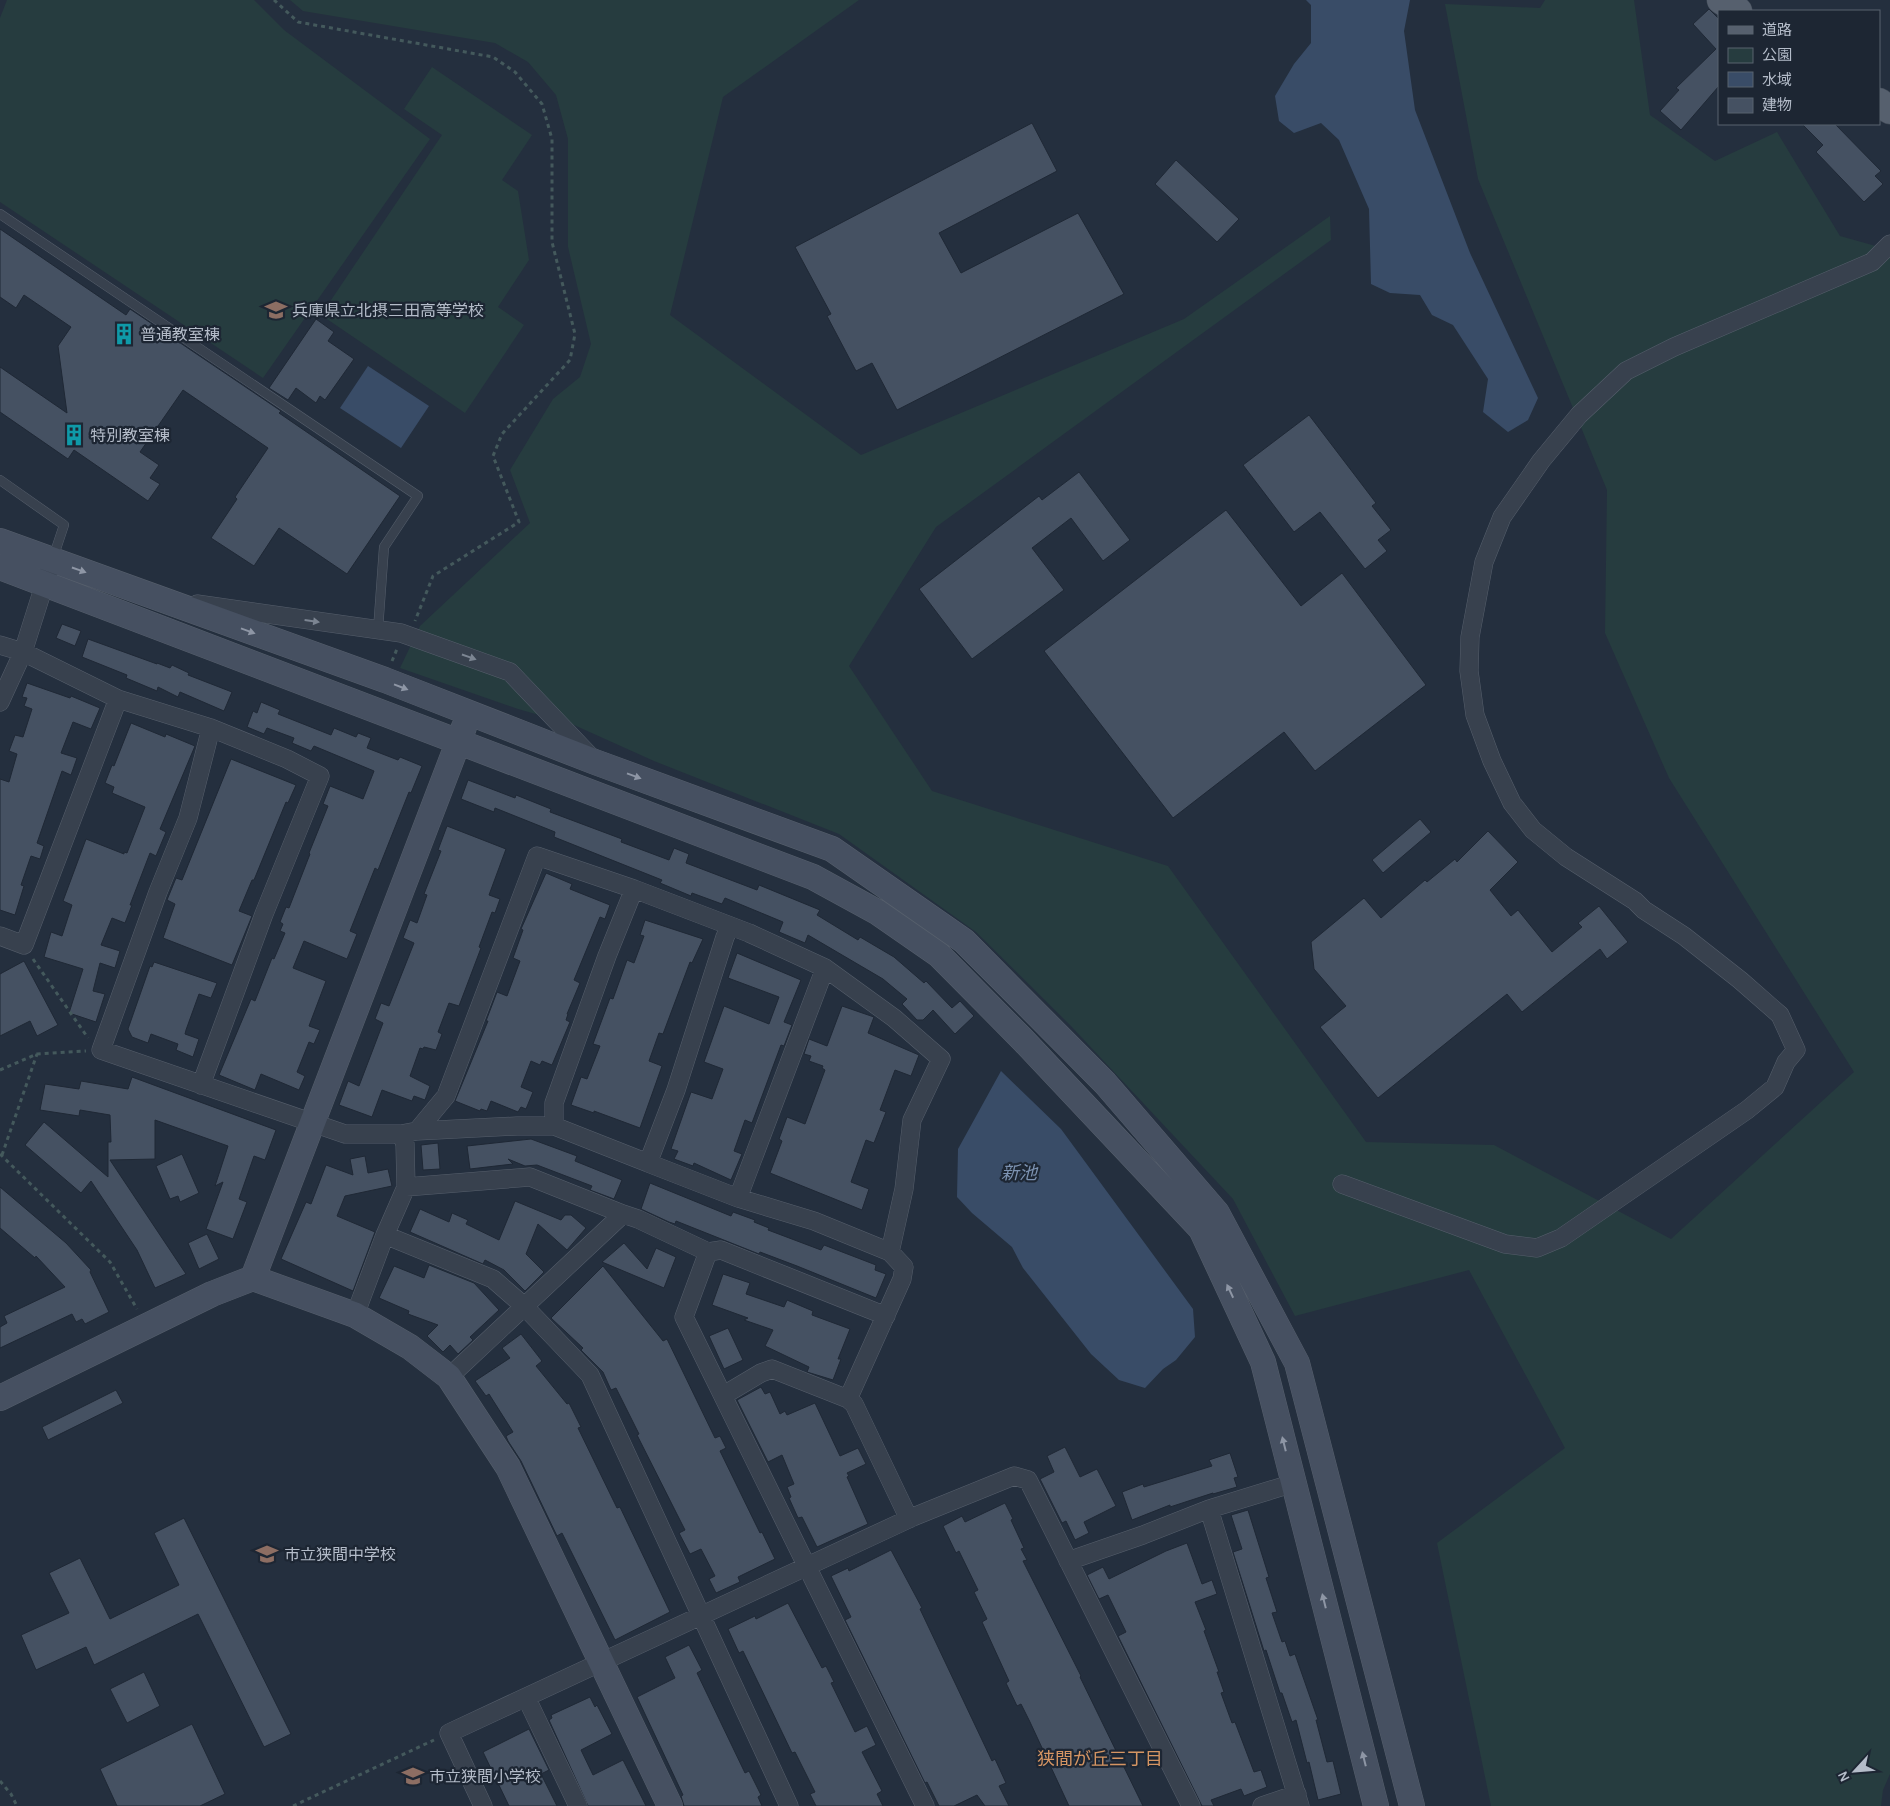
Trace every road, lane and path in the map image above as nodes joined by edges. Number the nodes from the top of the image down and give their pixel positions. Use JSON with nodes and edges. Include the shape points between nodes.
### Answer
{"nodes":[{"id":1,"x":274,"y":0,"type":"edge"},
{"id":2,"x":1721,"y":0,"type":"edge"},
{"id":3,"x":1736,"y":10,"type":"edge"},
{"id":4,"x":0,"y":214,"type":"edge"},
{"id":5,"x":1890,"y":244,"type":"edge"},
{"id":6,"x":0,"y":480,"type":"edge"},
{"id":7,"x":0,"y":541,"type":"edge"},
{"id":8,"x":0,"y":567,"type":"edge"},
{"id":9,"x":48,"y":572,"type":"junction"},
{"id":10,"x":160,"y":598,"type":"junction"},
{"id":11,"x":378,"y":630,"type":"junction"},
{"id":12,"x":406,"y":635,"type":"junction"},
{"id":13,"x":0,"y":645,"type":"edge"},
{"id":14,"x":23,"y":652,"type":"junction"},
{"id":15,"x":385,"y":680,"type":"junction"},
{"id":16,"x":118,"y":699,"type":"junction"},
{"id":17,"x":0,"y":702,"type":"edge"},
{"id":18,"x":468,"y":713,"type":"junction"},
{"id":19,"x":211,"y":728,"type":"junction"},
{"id":20,"x":459,"y":742,"type":"junction"},
{"id":21,"x":595,"y":762,"type":"junction"},
{"id":22,"x":634,"y":889,"type":"junction"},
{"id":23,"x":730,"y":927,"type":"junction"},
{"id":24,"x":0,"y":936,"type":"edge"},
{"id":25,"x":24,"y":945,"type":"junction"},
{"id":26,"x":825,"y":968,"type":"junction"},
{"id":27,"x":101,"y":1050,"type":"junction"},
{"id":28,"x":37,"y":1054,"type":"junction"},
{"id":29,"x":0,"y":1070,"type":"edge"},
{"id":30,"x":201,"y":1085,"type":"junction"},
{"id":31,"x":313,"y":1122,"type":"junction"},
{"id":32,"x":554,"y":1126,"type":"junction"},
{"id":33,"x":409,"y":1132,"type":"junction"},
{"id":34,"x":1,"y":1155,"type":"edge"},
{"id":35,"x":648,"y":1163,"type":"junction"},
{"id":36,"x":1342,"y":1184,"type":"dead end"},
{"id":37,"x":406,"y":1187,"type":"junction"},
{"id":38,"x":738,"y":1198,"type":"junction"},
{"id":39,"x":623,"y":1214,"type":"junction"},
{"id":40,"x":384,"y":1235,"type":"junction"},
{"id":41,"x":708,"y":1252,"type":"junction"},
{"id":42,"x":890,"y":1252,"type":"junction"},
{"id":43,"x":254,"y":1278,"type":"junction"},
{"id":44,"x":525,"y":1307,"type":"junction"},
{"id":45,"x":355,"y":1315,"type":"junction"},
{"id":46,"x":886,"y":1316,"type":"junction"},
{"id":47,"x":148,"y":1327,"type":"junction"},
{"id":48,"x":449,"y":1377,"type":"junction"},
{"id":49,"x":724,"y":1395,"type":"junction"},
{"id":50,"x":0,"y":1398,"type":"edge"},
{"id":51,"x":848,"y":1399,"type":"junction"},
{"id":52,"x":1294,"y":1483,"type":"junction"},
{"id":53,"x":1209,"y":1509,"type":"junction"},
{"id":54,"x":909,"y":1519,"type":"junction"},
{"id":55,"x":1068,"y":1561,"type":"junction"},
{"id":56,"x":807,"y":1566,"type":"junction"},
{"id":57,"x":701,"y":1615,"type":"junction"},
{"id":58,"x":602,"y":1661,"type":"junction"},
{"id":59,"x":526,"y":1697,"type":"junction"},
{"id":60,"x":448,"y":1733,"type":"junction"},
{"id":61,"x":0,"y":1781,"type":"edge"},
{"id":62,"x":1299,"y":1800,"type":"edge"},
{"id":63,"x":17,"y":1806,"type":"edge"},
{"id":64,"x":293,"y":1806,"type":"edge"},
{"id":65,"x":482,"y":1806,"type":"edge"},
{"id":66,"x":578,"y":1806,"type":"edge"},
{"id":67,"x":670,"y":1806,"type":"edge"},
{"id":68,"x":789,"y":1806,"type":"edge"},
{"id":69,"x":925,"y":1806,"type":"edge"},
{"id":70,"x":1191,"y":1806,"type":"edge"},
{"id":71,"x":1262,"y":1806,"type":"edge"},
{"id":72,"x":1376,"y":1806,"type":"edge"},
{"id":73,"x":1412,"y":1806,"type":"edge"}],
"edges":[{"from":1,"to":12,"type":"path","via":[[298,22],[493,57],[515,72],[542,104],[552,139],[552,242],[574,334],[570,360],[502,434],[492,456],[519,522],[433,576]]},
{"from":2,"to":3,"type":"main road"},
{"from":4,"to":11,"type":"lane","via":[[418,496],[384,547]]},
{"from":5,"to":36,"type":"street","via":[[1872,262],[1626,371],[1579,415],[1502,516],[1484,562],[1470,637],[1469,671],[1475,715],[1512,803],[1533,830],[1566,857],[1684,936],[1780,1014],[1796,1050],[1786,1062],[1775,1087],[1747,1110],[1561,1238],[1536,1248],[1506,1244]]},
{"from":6,"to":9,"type":"lane","via":[[64,525]]},
{"from":7,"to":9,"type":"street"},
{"from":8,"to":9,"type":"street"},
{"from":9,"to":10,"type":"street","one_way":true},
{"from":9,"to":14,"type":"street"},
{"from":9,"to":20,"type":"street"},
{"from":10,"to":11,"type":"street","one_way":true},
{"from":10,"to":15,"type":"street","one_way":true},
{"from":11,"to":12,"type":"street"},
{"from":12,"to":15,"type":"path"},
{"from":12,"to":21,"type":"street","one_way":true,"via":[[510,672]]},
{"from":13,"to":14,"type":"street"},
{"from":14,"to":16,"type":"street"},
{"from":14,"to":17,"type":"street"},
{"from":15,"to":18,"type":"street","one_way":true},
{"from":16,"to":19,"type":"street"},
{"from":16,"to":25,"type":"street"},
{"from":18,"to":20,"type":"street"},
{"from":18,"to":21,"type":"street"},
{"from":19,"to":27,"type":"street","via":[[188,818]]},
{"from":19,"to":30,"type":"street","via":[[320,776],[264,914]]},
{"from":20,"to":31,"type":"street"},
{"from":52,"to":20,"type":"street","one_way":true,"via":[[1263,1362],[1201,1229],[939,955],[877,912],[813,877]]},
{"from":21,"to":73,"type":"street","one_way":true,"via":[[832,849],[964,941],[1105,1083],[1217,1213],[1296,1363]]},
{"from":22,"to":23,"type":"street"},
{"from":22,"to":32,"type":"street","via":[[554,1103]]},
{"from":22,"to":33,"type":"street","via":[[537,856],[446,1096]]},
{"from":23,"to":26,"type":"street"},
{"from":23,"to":35,"type":"street"},
{"from":24,"to":25,"type":"street"},
{"from":25,"to":27,"type":"path","via":[[89,1039]]},
{"from":26,"to":38,"type":"street"},
{"from":26,"to":42,"type":"street","via":[[894,1018],[940,1059],[912,1120],[904,1189]]},
{"from":27,"to":28,"type":"path"},
{"from":27,"to":30,"type":"street"},
{"from":28,"to":29,"type":"path"},
{"from":28,"to":34,"type":"path"},
{"from":30,"to":31,"type":"street"},
{"from":31,"to":33,"type":"street","via":[[345,1134]]},
{"from":31,"to":43,"type":"street"},
{"from":32,"to":33,"type":"street"},
{"from":32,"to":35,"type":"street"},
{"from":33,"to":37,"type":"street","via":[[405,1144]]},
{"from":34,"to":47,"type":"path","via":[[110,1262]]},
{"from":35,"to":38,"type":"street"},
{"from":37,"to":39,"type":"street","via":[[530,1177]]},
{"from":37,"to":40,"type":"street"},
{"from":38,"to":42,"type":"street","via":[[814,1221]]},
{"from":39,"to":41,"type":"street"},
{"from":39,"to":44,"type":"street"},
{"from":40,"to":44,"type":"street","via":[[493,1279]]},
{"from":40,"to":45,"type":"street"},
{"from":41,"to":46,"type":"street","via":[[721,1250]]},
{"from":41,"to":49,"type":"street","via":[[684,1317]]},
{"from":42,"to":46,"type":"street","via":[[904,1267],[902,1280]]},
{"from":43,"to":45,"type":"street"},
{"from":43,"to":47,"type":"street","via":[[212,1294]]},
{"from":44,"to":48,"type":"street"},
{"from":44,"to":57,"type":"street","via":[[590,1375]]},
{"from":45,"to":48,"type":"street","via":[[410,1347]]},
{"from":46,"to":51,"type":"street"},
{"from":47,"to":50,"type":"street"},
{"from":48,"to":58,"type":"street","via":[[508,1467]]},
{"from":49,"to":51,"type":"street","via":[[772,1369]]},
{"from":49,"to":56,"type":"street"},
{"from":51,"to":54,"type":"street","via":[[854,1404]]},
{"from":52,"to":53,"type":"street"},
{"from":72,"to":52,"type":"street","one_way":true},
{"from":53,"to":55,"type":"street"},
{"from":53,"to":62,"type":"street"},
{"from":54,"to":55,"type":"street","via":[[1014,1476],[1028,1480]]},
{"from":54,"to":56,"type":"street"},
{"from":55,"to":70,"type":"street"},
{"from":56,"to":57,"type":"street"},
{"from":56,"to":69,"type":"street"},
{"from":57,"to":58,"type":"street"},
{"from":57,"to":68,"type":"street"},
{"from":58,"to":59,"type":"street"},
{"from":58,"to":67,"type":"street"},
{"from":59,"to":60,"type":"street"},
{"from":59,"to":66,"type":"street"},
{"from":60,"to":64,"type":"path"},
{"from":60,"to":65,"type":"street"},
{"from":61,"to":63,"type":"path"},
{"from":62,"to":71,"type":"street"}]}
